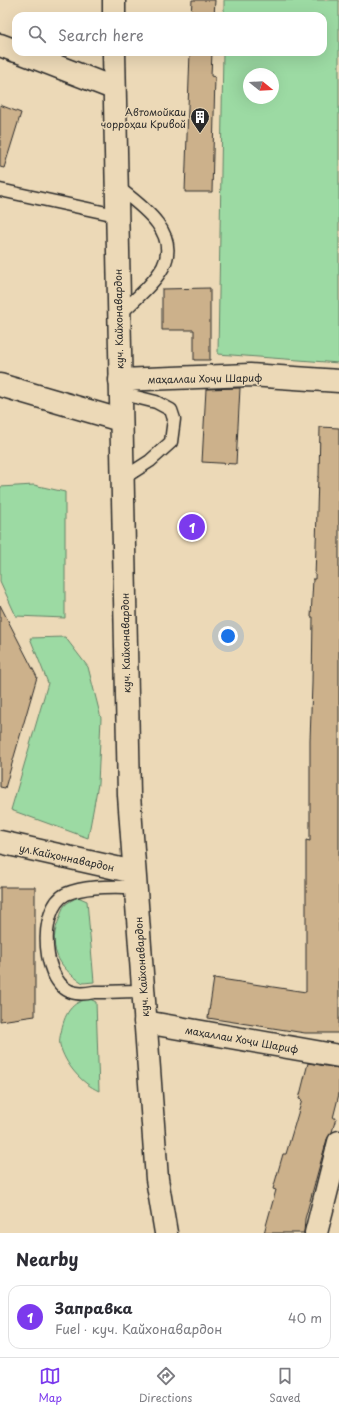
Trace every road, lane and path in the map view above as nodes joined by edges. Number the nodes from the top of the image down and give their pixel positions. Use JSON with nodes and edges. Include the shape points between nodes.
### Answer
{"nodes":[{"id":1,"x":114,"y":0,"type":"edge"},
{"id":2,"x":114,"y":12,"type":"edge"},
{"id":3,"x":0,"y":45,"type":"edge"},
{"id":4,"x":12,"y":50,"type":"edge"},
{"id":5,"x":30,"y":56,"type":"edge"},
{"id":6,"x":114,"y":56,"type":"edge"},
{"id":7,"x":113,"y":88,"type":"junction"},
{"id":8,"x":115,"y":185,"type":"junction"},
{"id":9,"x":0,"y":190,"type":"edge"},
{"id":10,"x":116,"y":215,"type":"junction"},
{"id":11,"x":118,"y":316,"type":"junction"},
{"id":12,"x":339,"y":380,"type":"edge"},
{"id":13,"x":0,"y":385,"type":"edge"},
{"id":14,"x":120,"y":387,"type":"junction"},
{"id":15,"x":120,"y":420,"type":"junction"},
{"id":16,"x":122,"y":479,"type":"junction"},
{"id":17,"x":0,"y":842,"type":"edge"},
{"id":18,"x":135,"y":879,"type":"junction"},
{"id":19,"x":143,"y":991,"type":"junction"},
{"id":20,"x":145,"y":1022,"type":"junction"},
{"id":21,"x":339,"y":1056,"type":"edge"},
{"id":22,"x":339,"y":1142,"type":"edge"},
{"id":23,"x":166,"y":1233,"type":"edge"},
{"id":24,"x":316,"y":1233,"type":"edge"}],
"edges":[{"from":1,"to":2,"type":"main road"},
{"from":3,"to":4,"type":"main road"},
{"from":5,"to":7,"type":"main road"},
{"from":6,"to":7,"type":"main road","name":"куч. Кайхонавардон"},
{"from":7,"to":8,"type":"main road","name":"куч. Кайхонавардон"},
{"from":8,"to":10,"type":"main road","name":"куч. Кайхонавардон"},
{"from":8,"to":11,"type":"lane","via":[[149,212],[160,228],[167,247],[162,268]]},
{"from":9,"to":10,"type":"lane"},
{"from":10,"to":11,"type":"main road","name":"куч. Кайхонавардон"},
{"from":11,"to":14,"type":"main road","name":"куч. Кайхонавардон"},
{"from":12,"to":14,"type":"main road","name":"маҳаллаи Хоҷи Шариф","via":[[250,375]]},
{"from":13,"to":15,"type":"main road"},
{"from":14,"to":15,"type":"main road","name":"куч. Кайхонавардон"},
{"from":14,"to":16,"type":"lane","via":[[171,410],[174,419],[171,442],[150,461]]},
{"from":15,"to":16,"type":"main road","name":"куч. Кайхонавардон"},
{"from":16,"to":18,"type":"main road","name":"куч. Кайхонавардон","via":[[129,795]]},
{"from":17,"to":18,"type":"main road","name":"ул.Кайҳоннавардон"},
{"from":18,"to":19,"type":"main road","name":"куч. Кайхонавардон"},
{"from":18,"to":19,"type":"lane","via":[[65,894],[53,906],[47,925],[48,954],[52,973],[60,986],[75,993]]},
{"from":19,"to":20,"type":"main road","name":"куч. Кайхонавардон"},
{"from":20,"to":21,"type":"main road","name":"маҳаллаи Хоҷи Шариф"},
{"from":20,"to":23,"type":"main road","name":"куч. Кайхонавардон","via":[[157,1179]]},
{"from":22,"to":24,"type":"main road"}]}
